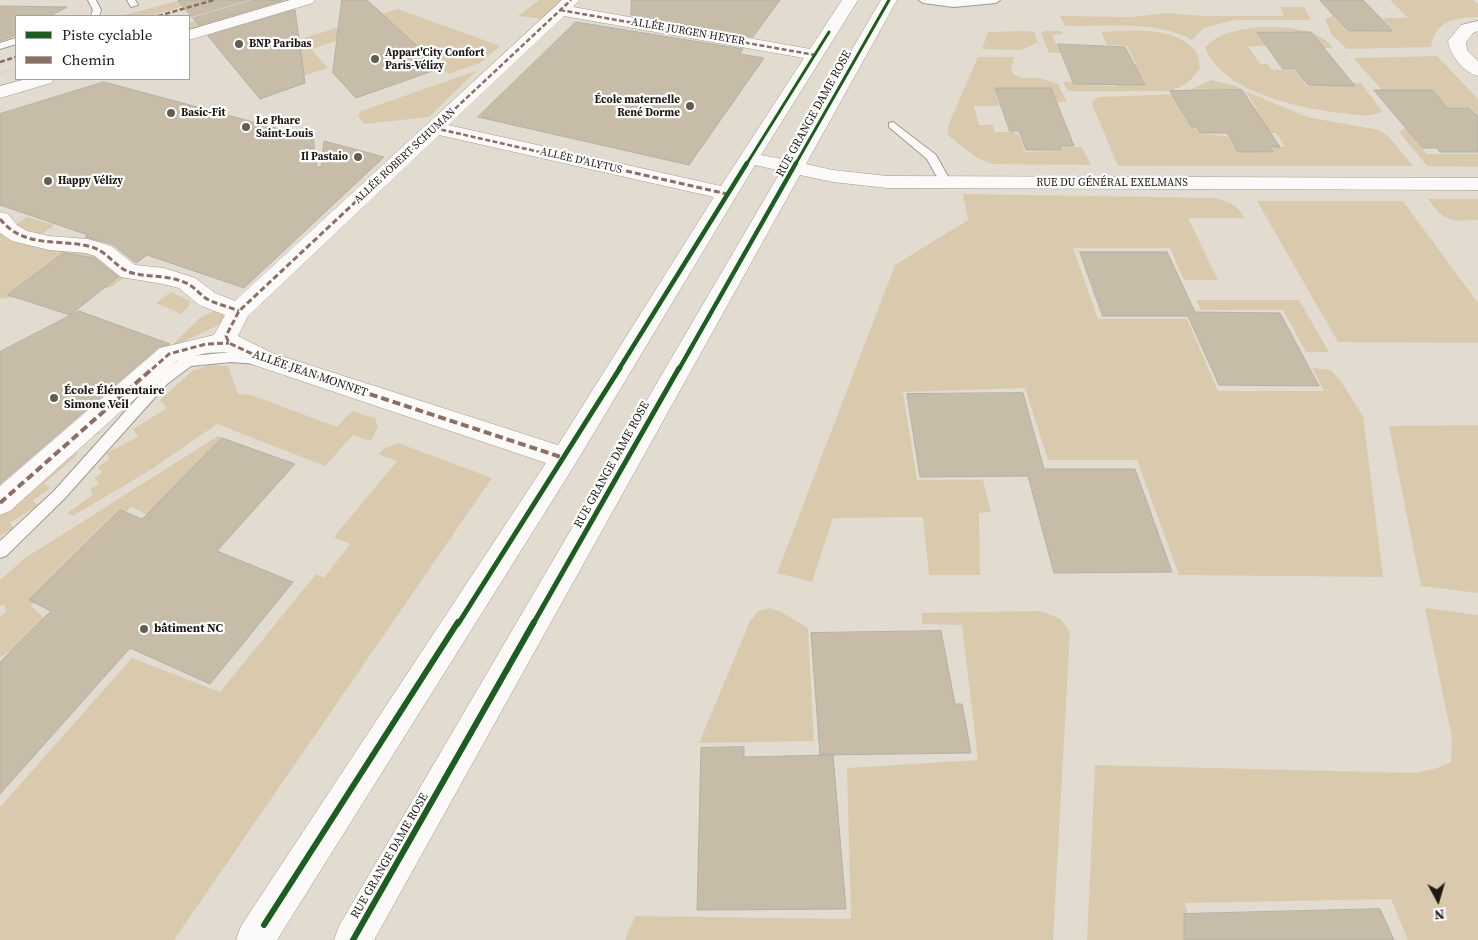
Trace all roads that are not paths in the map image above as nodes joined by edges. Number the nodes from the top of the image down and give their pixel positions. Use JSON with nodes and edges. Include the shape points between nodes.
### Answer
{"nodes":[{"id":1,"x":92,"y":0,"type":"edge"},
{"id":2,"x":307,"y":0,"type":"edge"},
{"id":3,"x":850,"y":0,"type":"edge"},
{"id":4,"x":889,"y":0,"type":"edge"},
{"id":5,"x":923,"y":0,"type":"edge"},
{"id":6,"x":996,"y":0,"type":"edge"},
{"id":7,"x":566,"y":5,"type":"edge"},
{"id":8,"x":95,"y":15,"type":"edge"},
{"id":9,"x":1478,"y":26,"type":"edge"},
{"id":10,"x":190,"y":35,"type":"edge"},
{"id":11,"x":15,"y":42,"type":"edge"},
{"id":12,"x":0,"y":46,"type":"edge"},
{"id":13,"x":815,"y":55,"type":"junction"},
{"id":14,"x":1478,"y":71,"type":"edge"},
{"id":15,"x":42,"y":80,"type":"edge"},
{"id":16,"x":0,"y":92,"type":"edge"},
{"id":17,"x":893,"y":125,"type":"dead end"},
{"id":18,"x":434,"y":128,"type":"junction"},
{"id":19,"x":749,"y":158,"type":"junction"},
{"id":20,"x":794,"y":169,"type":"junction"},
{"id":21,"x":945,"y":182,"type":"junction"},
{"id":22,"x":1478,"y":184,"type":"edge"},
{"id":23,"x":727,"y":194,"type":"junction"},
{"id":24,"x":0,"y":219,"type":"edge"},
{"id":25,"x":239,"y":311,"type":"junction"},
{"id":26,"x":229,"y":343,"type":"junction"},
{"id":27,"x":263,"y":360,"type":"junction"},
{"id":28,"x":564,"y":458,"type":"junction"},
{"id":29,"x":0,"y":503,"type":"edge"},
{"id":30,"x":0,"y":551,"type":"edge"},
{"id":31,"x":254,"y":940,"type":"edge"},
{"id":32,"x":353,"y":940,"type":"edge"}],
"edges":[{"from":1,"to":8,"type":"lane","via":[[97,10]]},
{"from":2,"to":10,"type":"street"},
{"from":3,"to":13,"type":"street"},
{"from":4,"to":20,"type":"street","name":"RUE GRANGE DAME ROSE"},
{"from":5,"to":6,"type":"lane","via":[[954,4]]},
{"from":7,"to":13,"type":"street","name":"ALLÉE JURGEN HEYER"},
{"from":7,"to":18,"type":"street","name":"ALLÉE ROBERT SCHUMAN"},
{"from":9,"to":14,"type":"street","via":[[1467,29],[1457,41],[1458,51]]},
{"from":11,"to":12,"type":"lane"},
{"from":13,"to":19,"type":"street"},
{"from":15,"to":16,"type":"street"},
{"from":17,"to":21,"type":"lane","via":[[932,157]]},
{"from":18,"to":23,"type":"street","name":"ALLÉE D'ALYTUS"},
{"from":18,"to":25,"type":"street","name":"ALLÉE ROBERT SCHUMAN"},
{"from":19,"to":20,"type":"street","name":"RUE DU GÉNÉRAL EXELMANS"},
{"from":19,"to":23,"type":"street"},
{"from":20,"to":21,"type":"street","name":"RUE DU GÉNÉRAL EXELMANS","via":[[887,182]]},
{"from":20,"to":32,"type":"street","name":"RUE GRANGE DAME ROSE"},
{"from":21,"to":22,"type":"street","name":"RUE DU GÉNÉRAL EXELMANS"},
{"from":23,"to":28,"type":"street"},
{"from":24,"to":25,"type":"street","via":[[9,230],[20,236],[103,250],[129,272],[164,276],[187,283],[206,299]]},
{"from":25,"to":26,"type":"street","via":[[226,336]]},
{"from":26,"to":27,"type":"street","name":"ALLÉE JEAN MONNET"},
{"from":26,"to":29,"type":"street","via":[[206,344],[169,354]]},
{"from":27,"to":28,"type":"street","name":"ALLÉE JEAN MONNET"},
{"from":27,"to":30,"type":"lane","via":[[232,357],[188,362],[162,380],[60,494]]},
{"from":28,"to":31,"type":"street"}]}
